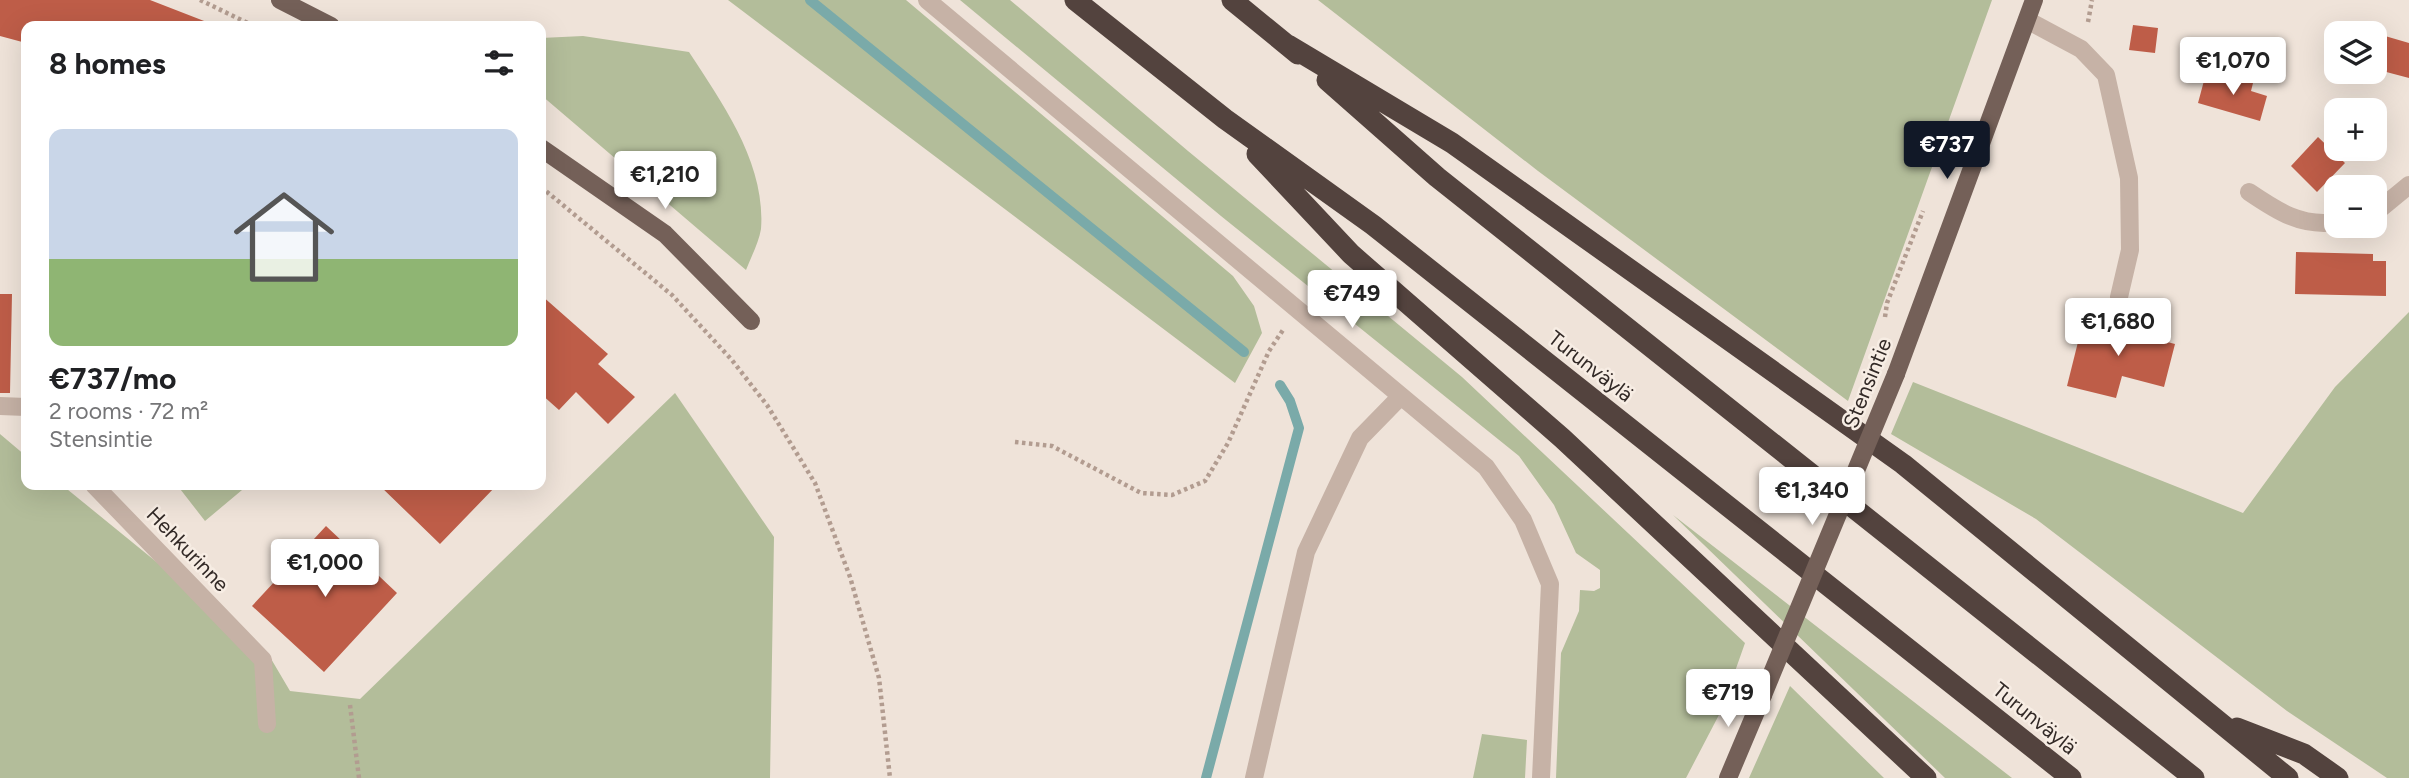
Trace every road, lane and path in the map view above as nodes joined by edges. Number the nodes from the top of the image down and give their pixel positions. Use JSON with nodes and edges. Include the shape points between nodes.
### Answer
{"nodes":[{"id":1,"x":200,"y":0,"type":"edge"},
{"id":2,"x":280,"y":0,"type":"edge"},
{"id":3,"x":927,"y":0,"type":"edge"},
{"id":4,"x":1075,"y":0,"type":"edge"},
{"id":5,"x":1232,"y":0,"type":"edge"},
{"id":6,"x":2034,"y":0,"type":"edge"},
{"id":7,"x":2027,"y":20,"type":"junction"},
{"id":8,"x":244,"y":21,"type":"edge"},
{"id":9,"x":321,"y":21,"type":"edge"},
{"id":10,"x":1288,"y":46,"type":"junction"},
{"id":11,"x":1225,"y":119,"type":"junction"},
{"id":12,"x":546,"y":151,"type":"edge"},
{"id":13,"x":2409,"y":185,"type":"edge"},
{"id":14,"x":546,"y":191,"type":"edge"},
{"id":15,"x":2249,"y":192,"type":"dead end"},
{"id":16,"x":2387,"y":203,"type":"edge"},
{"id":17,"x":2324,"y":224,"type":"edge"},
{"id":18,"x":2119,"y":297,"type":"dead end"},
{"id":19,"x":1296,"y":309,"type":"junction"},
{"id":20,"x":751,"y":321,"type":"dead end"},
{"id":21,"x":1401,"y":396,"type":"junction"},
{"id":22,"x":0,"y":406,"type":"edge"},
{"id":23,"x":21,"y":407,"type":"edge"},
{"id":24,"x":1015,"y":442,"type":"dead end"},
{"id":25,"x":99,"y":490,"type":"edge"},
{"id":26,"x":350,"y":705,"type":"dead end"},
{"id":27,"x":2218,"y":721,"type":"junction"},
{"id":28,"x":267,"y":724,"type":"dead end"},
{"id":29,"x":359,"y":778,"type":"edge"},
{"id":30,"x":890,"y":778,"type":"edge"},
{"id":31,"x":1254,"y":778,"type":"edge"},
{"id":32,"x":1541,"y":778,"type":"edge"},
{"id":33,"x":1728,"y":778,"type":"edge"},
{"id":34,"x":1926,"y":778,"type":"edge"},
{"id":35,"x":2071,"y":778,"type":"edge"},
{"id":36,"x":2194,"y":778,"type":"edge"},
{"id":37,"x":2288,"y":778,"type":"edge"},
{"id":38,"x":2338,"y":778,"type":"edge"}],
"edges":[{"from":1,"to":8,"type":"path"},
{"from":2,"to":9,"type":"main road"},
{"from":3,"to":19,"type":"street"},
{"from":4,"to":11,"type":"highway","name":"Turunväylä"},
{"from":5,"to":10,"type":"highway"},
{"from":6,"to":7,"type":"main road","name":"Stensintie"},
{"from":7,"to":18,"type":"street","via":[[2081,49],[2106,75],[2129,178],[2130,250]]},
{"from":7,"to":33,"type":"main road","name":"Stensintie","bridge":true,"via":[[1896,374]]},
{"from":10,"to":27,"type":"highway","via":[[1452,143],[1903,464]]},
{"from":10,"to":36,"type":"highway","via":[[1437,177]]},
{"from":11,"to":34,"type":"highway","via":[[1351,254],[1562,438]]},
{"from":11,"to":35,"type":"highway","name":"Turunväylä","via":[[1373,225]]},
{"from":12,"to":20,"type":"main road","via":[[665,234]]},
{"from":13,"to":16,"type":"street"},
{"from":14,"to":30,"type":"path","via":[[672,295],[731,359],[815,484],[850,577],[879,678]]},
{"from":15,"to":17,"type":"street","via":[[2285,216]]},
{"from":19,"to":21,"type":"street"},
{"from":19,"to":24,"type":"path","via":[[1269,352],[1228,443],[1205,481],[1171,495],[1141,493],[1052,446]]},
{"from":21,"to":31,"type":"street","via":[[1360,438],[1306,552]]},
{"from":21,"to":32,"type":"street","via":[[1486,467],[1523,520],[1550,584]]},
{"from":22,"to":23,"type":"street"},
{"from":25,"to":28,"type":"street","name":"Hehkurinne","via":[[263,660]]},
{"from":26,"to":29,"type":"path"},
{"from":27,"to":37,"type":"highway"},
{"from":27,"to":38,"type":"highway","via":[[2304,754]]}]}
